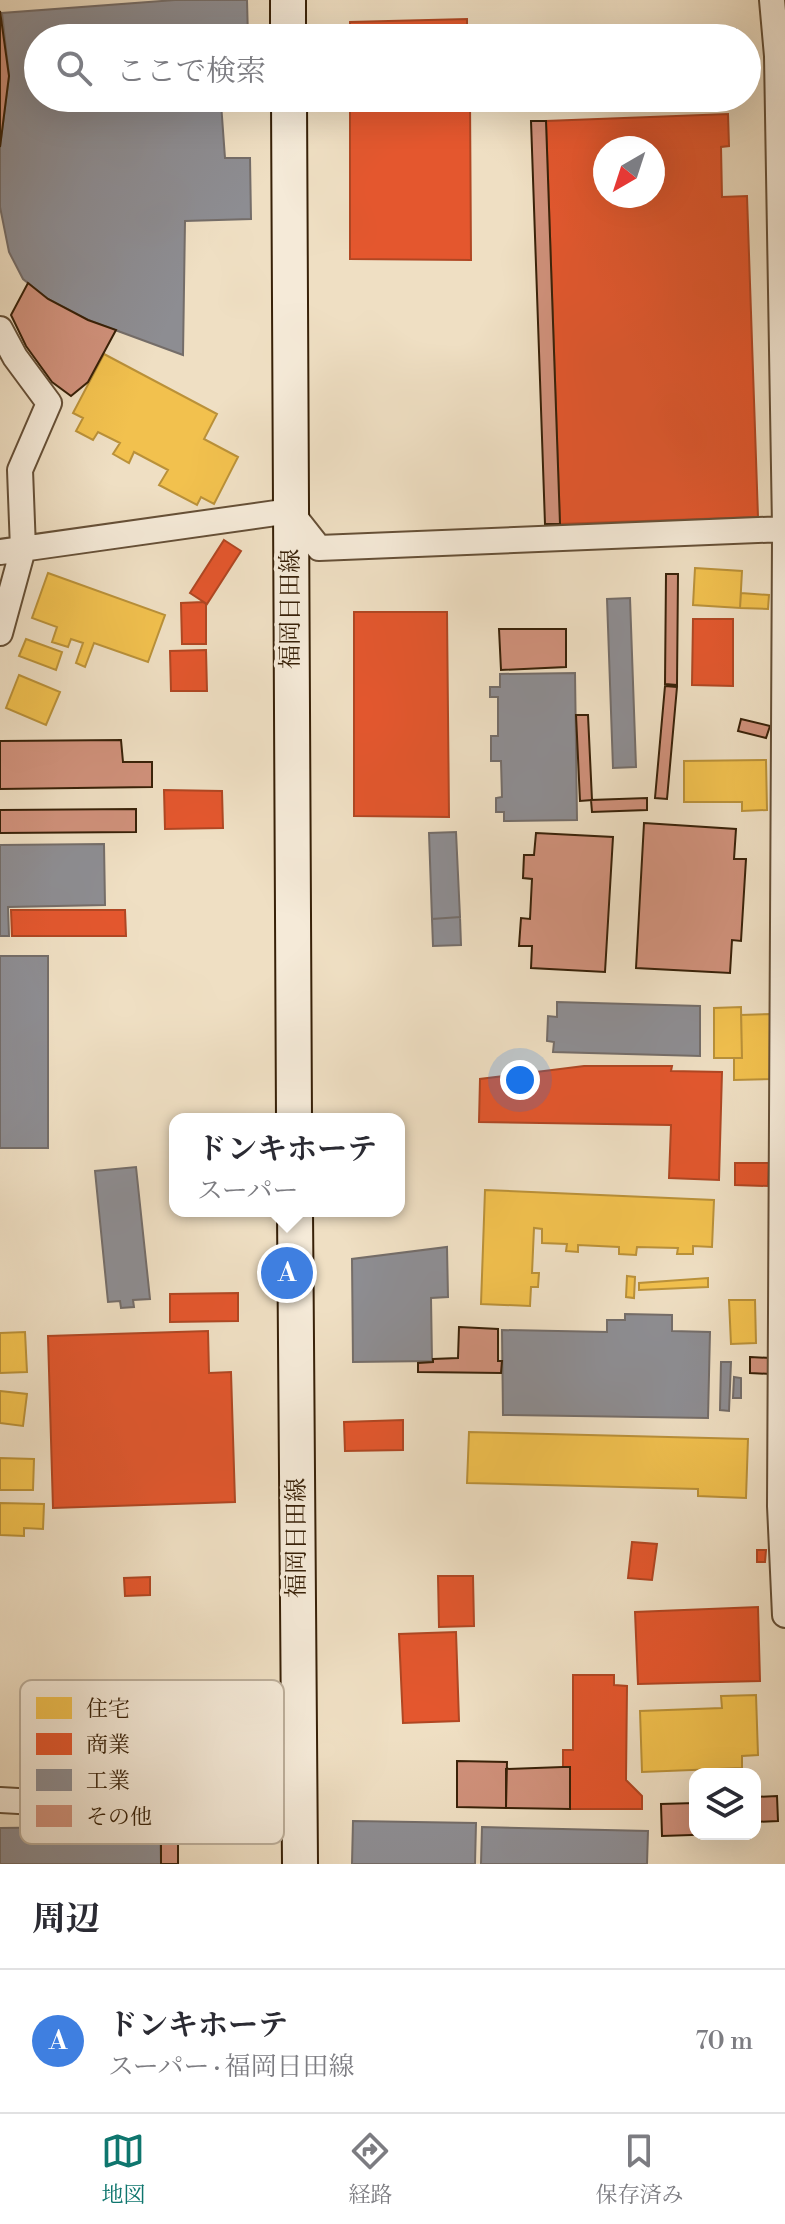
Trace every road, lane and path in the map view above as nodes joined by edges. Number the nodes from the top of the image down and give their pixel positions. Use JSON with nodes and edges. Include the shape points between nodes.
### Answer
{"nodes":[{"id":1,"x":288,"y":0,"type":"edge"},
{"id":2,"x":772,"y":0,"type":"edge"},
{"id":3,"x":288,"y":24,"type":"edge"},
{"id":4,"x":781,"y":56,"type":"edge"},
{"id":5,"x":289,"y":112,"type":"edge"},
{"id":6,"x":0,"y":329,"type":"edge"},
{"id":7,"x":290,"y":511,"type":"junction"},
{"id":8,"x":785,"y":528,"type":"edge"},
{"id":9,"x":785,"y":538,"type":"edge"},
{"id":10,"x":11,"y":550,"type":"edge"},
{"id":11,"x":0,"y":633,"type":"edge"},
{"id":12,"x":294,"y":1113,"type":"edge"},
{"id":13,"x":295,"y":1217,"type":"edge"},
{"id":14,"x":785,"y":1615,"type":"edge"},
{"id":15,"x":0,"y":1800,"type":"edge"},
{"id":16,"x":20,"y":1801,"type":"edge"},
{"id":17,"x":284,"y":1816,"type":"edge"},
{"id":18,"x":299,"y":1817,"type":"junction"},
{"id":19,"x":300,"y":1864,"type":"edge"}],
"edges":[{"from":1,"to":3,"type":"main road"},
{"from":2,"to":4,"type":"street"},
{"from":4,"to":8,"type":"street"},
{"from":5,"to":7,"type":"main road","name":"福岡日田線"},
{"from":6,"to":10,"type":"street","via":[[49,403],[20,470]]},
{"from":7,"to":8,"type":"street","via":[[319,548]]},
{"from":7,"to":10,"type":"street"},
{"from":7,"to":12,"type":"main road","name":"福岡日田線"},
{"from":9,"to":14,"type":"street","via":[[780,1506]]},
{"from":10,"to":11,"type":"street"},
{"from":13,"to":18,"type":"main road","name":"福岡日田線"},
{"from":15,"to":16,"type":"street"},
{"from":17,"to":18,"type":"street"},
{"from":18,"to":19,"type":"main road","name":"福岡日田線"}]}
